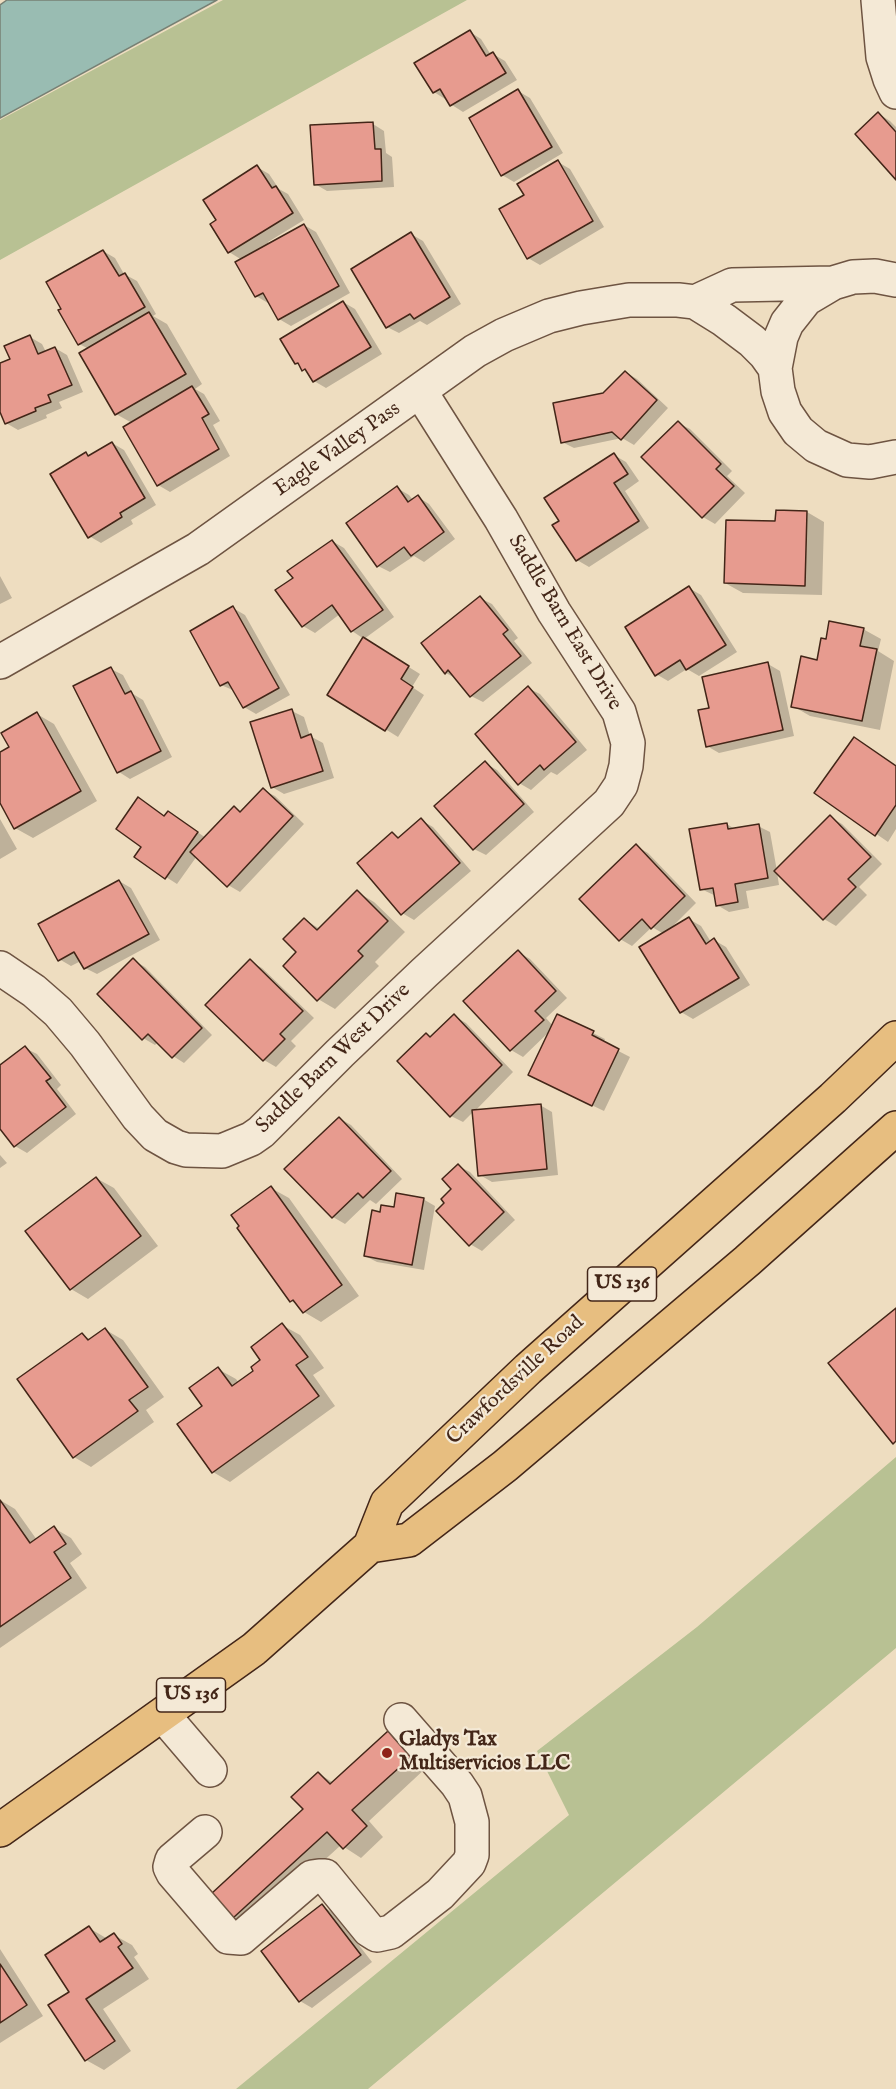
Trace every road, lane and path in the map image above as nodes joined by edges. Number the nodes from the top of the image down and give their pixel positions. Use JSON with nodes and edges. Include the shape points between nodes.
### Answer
{"nodes":[{"id":1,"x":878,"y":0,"type":"edge"},
{"id":2,"x":896,"y":92,"type":"edge"},
{"id":3,"x":896,"y":280,"type":"edge"},
{"id":4,"x":833,"y":283,"type":"junction"},
{"id":5,"x":695,"y":302,"type":"junction"},
{"id":6,"x":775,"y":368,"type":"junction"},
{"id":7,"x":420,"y":391,"type":"junction"},
{"id":8,"x":883,"y":460,"type":"edge"},
{"id":9,"x":896,"y":486,"type":"edge"},
{"id":10,"x":0,"y":662,"type":"edge"},
{"id":11,"x":0,"y":968,"type":"edge"},
{"id":12,"x":424,"y":973,"type":"joint"},
{"id":13,"x":896,"y":1038,"type":"edge"},
{"id":14,"x":896,"y":1128,"type":"edge"},
{"id":15,"x":370,"y":1546,"type":"junction"},
{"id":16,"x":163,"y":1715,"type":"junction"},
{"id":17,"x":401,"y":1720,"type":"dead end"},
{"id":18,"x":210,"y":1770,"type":"dead end"},
{"id":19,"x":0,"y":1830,"type":"edge"},
{"id":20,"x":205,"y":1832,"type":"dead end"}],
"edges":[{"from":1,"to":2,"type":"street","via":[[883,57]]},
{"from":3,"to":4,"type":"street","name":"Eagle Valley Pass","via":[[864,276]]},
{"from":4,"to":5,"type":"street","name":"Eagle Valley Pass","via":[[732,285]]},
{"from":4,"to":6,"type":"street","name":"Eagle Valley Pass","via":[[806,299],[787,323],[776,352]]},
{"from":5,"to":6,"type":"street","name":"Eagle Valley Pass","via":[[752,341]]},
{"from":5,"to":7,"type":"street","name":"Eagle Valley Pass","via":[[629,300],[549,316],[475,351]]},
{"from":6,"to":8,"type":"street","name":"Eagle Valley Pass","via":[[785,412],[798,431],[825,452],[847,460]]},
{"from":7,"to":10,"type":"street","name":"Eagle Valley Pass","via":[[198,549]]},
{"from":7,"to":12,"type":"street","name":"Saddle Barn East Drive","via":[[619,712],[628,743],[621,785],[609,803]]},
{"from":8,"to":9,"type":"street","name":"Eagle Valley Pass"},
{"from":11,"to":12,"type":"street","name":"Saddle Barn West Drive","via":[[34,991],[75,1030],[155,1135],[176,1147],[209,1152],[233,1148],[261,1132]]},
{"from":13,"to":15,"type":"main road","name":"Crawfordsville Road","number":"US 136","via":[[537,1361],[387,1503]]},
{"from":14,"to":15,"type":"main road","number":"US 136","via":[[747,1261],[505,1466],[409,1540]]},
{"from":15,"to":16,"type":"main road","name":"Crawfordsville Road","number":"US 136","via":[[254,1649]]},
{"from":16,"to":18,"type":"street"},
{"from":16,"to":19,"type":"main road","name":"Crawfordsville Road","number":"US 136"},
{"from":17,"to":20,"type":"street","via":[[465,1796],[472,1822],[472,1848],[469,1863],[440,1894],[391,1932],[377,1935],[369,1930],[325,1876],[319,1876],[312,1877],[241,1938],[228,1937],[170,1867],[172,1860]]}]}
